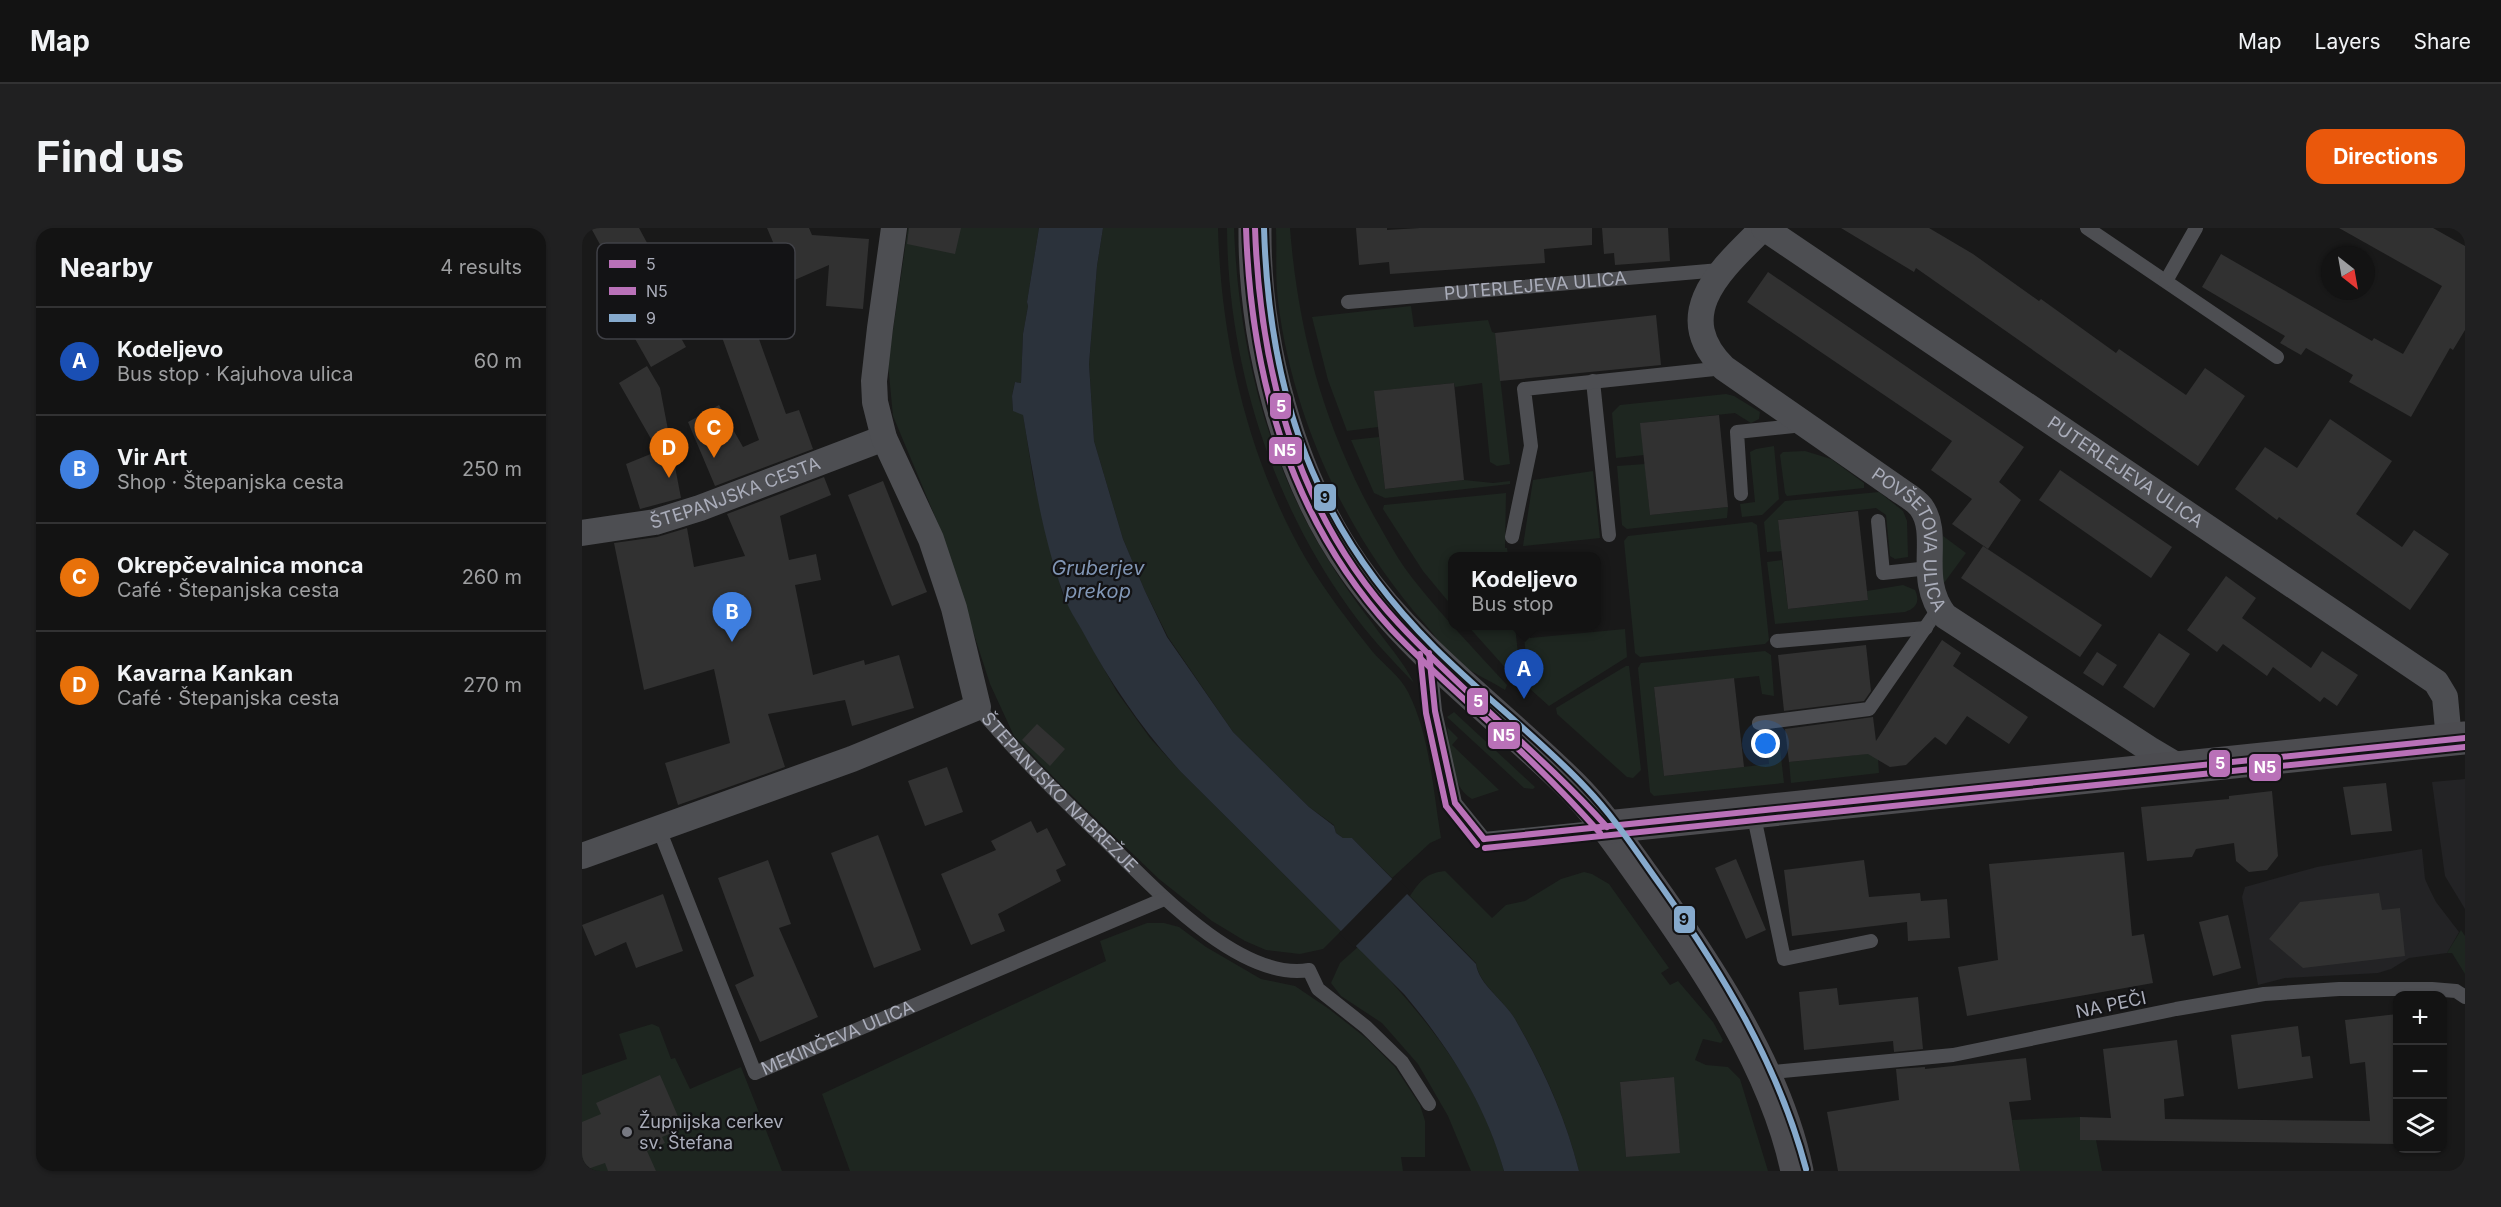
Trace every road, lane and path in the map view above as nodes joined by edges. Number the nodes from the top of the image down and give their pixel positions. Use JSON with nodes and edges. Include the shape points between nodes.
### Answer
{"nodes":[{"id":1,"x":894,"y":228,"type":"edge"},
{"id":2,"x":1255,"y":228,"type":"edge"},
{"id":3,"x":1763,"y":228,"type":"edge"},
{"id":4,"x":2087,"y":228,"type":"edge"},
{"id":5,"x":2196,"y":228,"type":"edge"},
{"id":6,"x":1720,"y":270,"type":"junction"},
{"id":7,"x":2166,"y":281,"type":"junction"},
{"id":8,"x":1348,"y":302,"type":"dead end"},
{"id":9,"x":2277,"y":357,"type":"dead end"},
{"id":10,"x":1724,"y":368,"type":"junction"},
{"id":11,"x":1593,"y":381,"type":"junction"},
{"id":12,"x":1805,"y":425,"type":"junction"},
{"id":13,"x":884,"y":438,"type":"junction"},
{"id":14,"x":1741,"y":494,"type":"dead end"},
{"id":15,"x":1878,"y":521,"type":"dead end"},
{"id":16,"x":582,"y":533,"type":"edge"},
{"id":17,"x":1609,"y":535,"type":"dead end"},
{"id":18,"x":1512,"y":537,"type":"dead end"},
{"id":19,"x":1929,"y":568,"type":"junction"},
{"id":20,"x":1932,"y":618,"type":"junction"},
{"id":21,"x":1777,"y":641,"type":"dead end"},
{"id":22,"x":1429,"y":653,"type":"junction"},
{"id":23,"x":978,"y":707,"type":"junction"},
{"id":24,"x":1759,"y":723,"type":"dead end"},
{"id":25,"x":2457,"y":739,"type":"edge"},
{"id":26,"x":2181,"y":768,"type":"junction"},
{"id":27,"x":1753,"y":812,"type":"junction"},
{"id":28,"x":1607,"y":827,"type":"junction"},
{"id":29,"x":659,"y":829,"type":"junction"},
{"id":30,"x":582,"y":856,"type":"edge"},
{"id":31,"x":1164,"y":899,"type":"junction"},
{"id":32,"x":1871,"y":941,"type":"dead end"},
{"id":33,"x":2465,"y":997,"type":"edge"},
{"id":34,"x":1763,"y":1073,"type":"junction"},
{"id":35,"x":1429,"y":1104,"type":"dead end"},
{"id":36,"x":1797,"y":1171,"type":"edge"}],
"edges":[{"from":1,"to":13,"type":"street","name":"ŠTEPANJSKO NABREŽJE","via":[[874,381]]},
{"from":2,"to":22,"type":"main road","via":[[1265,340],[1303,474],[1353,568],[1399,624]]},
{"from":3,"to":6,"type":"street","name":"POVŠETOVA ULICA"},
{"from":3,"to":25,"type":"street","name":"PUTERLEJEVA ULICA","via":[[2436,682],[2445,697]]},
{"from":4,"to":7,"type":"lane"},
{"from":5,"to":7,"type":"lane"},
{"from":6,"to":8,"type":"lane","name":"PUTERLEJEVA ULICA"},
{"from":6,"to":10,"type":"street","name":"POVŠETOVA ULICA","via":[[1707,290],[1701,324],[1706,345]]},
{"from":7,"to":9,"type":"lane"},
{"from":10,"to":11,"type":"lane"},
{"from":10,"to":12,"type":"street","name":"POVŠETOVA ULICA"},
{"from":11,"to":17,"type":"lane"},
{"from":11,"to":18,"type":"lane","via":[[1524,389],[1531,446]]},
{"from":12,"to":14,"type":"lane","via":[[1737,432]]},
{"from":12,"to":19,"type":"street","name":"POVŠETOVA ULICA","via":[[1922,508],[1928,525]]},
{"from":13,"to":16,"type":"street","name":"ŠTEPANJSKA CESTA","via":[[666,519]]},
{"from":13,"to":23,"type":"street","name":"ŠTEPANJSKO NABREŽJE","via":[[931,539],[954,608]]},
{"from":15,"to":19,"type":"lane","via":[[1883,573]]},
{"from":19,"to":20,"type":"street","name":"POVŠETOVA ULICA"},
{"from":20,"to":21,"type":"lane"},
{"from":20,"to":24,"type":"lane","via":[[1869,709]]},
{"from":20,"to":26,"type":"street","name":"POVŠETOVA ULICA","via":[[1956,624]]},
{"from":22,"to":28,"type":"main road","via":[[1574,788]]},
{"from":22,"to":28,"type":"lane","via":[[1435,711],[1455,803],[1484,839]]},
{"from":23,"to":29,"type":"street","via":[[852,759]]},
{"from":23,"to":31,"type":"lane","name":"ŠTEPANJSKO NABREŽJE","via":[[1063,800]]},
{"from":25,"to":26,"type":"main road"},
{"from":26,"to":27,"type":"main road"},
{"from":27,"to":28,"type":"main road"},
{"from":27,"to":32,"type":"lane","via":[[1784,959]]},
{"from":28,"to":34,"type":"main road","via":[[1707,969]]},
{"from":29,"to":30,"type":"street"},
{"from":29,"to":31,"type":"lane","name":"MEKINČEVA ULICA","via":[[755,1073]]},
{"from":31,"to":35,"type":"lane","name":"ŠTEPANJSKO NABREŽJE","via":[[1225,945],[1249,958],[1284,971],[1309,970],[1318,989],[1402,1062]]},
{"from":33,"to":34,"type":"lane","name":"NA PEČI","via":[[2456,991],[2432,989],[2264,994],[1953,1055]]},
{"from":34,"to":36,"type":"main road"}]}
